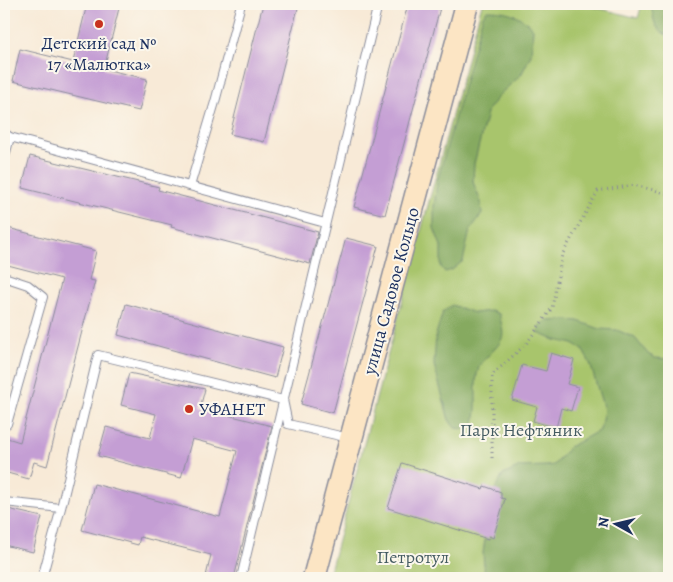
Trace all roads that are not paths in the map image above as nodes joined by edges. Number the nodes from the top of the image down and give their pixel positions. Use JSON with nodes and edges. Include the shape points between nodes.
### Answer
{"nodes":[{"id":1,"x":241,"y":4,"type":"edge"},
{"id":2,"x":378,"y":4,"type":"edge"},
{"id":3,"x":468,"y":4,"type":"edge"},
{"id":4,"x":7,"y":135,"type":"edge"},
{"id":5,"x":4,"y":160,"type":"edge"},
{"id":6,"x":190,"y":186,"type":"junction"},
{"id":7,"x":326,"y":223,"type":"junction"},
{"id":8,"x":4,"y":277,"type":"edge"},
{"id":9,"x":283,"y":400,"type":"junction"},
{"id":10,"x":4,"y":423,"type":"edge"},
{"id":11,"x":351,"y":438,"type":"junction"},
{"id":12,"x":4,"y":502,"type":"edge"},
{"id":13,"x":61,"y":508,"type":"junction"},
{"id":14,"x":42,"y":578,"type":"edge"},
{"id":15,"x":241,"y":578,"type":"edge"},
{"id":16,"x":314,"y":578,"type":"edge"}],
"edges":[{"from":1,"to":6,"type":"lane"},
{"from":2,"to":7,"type":"lane"},
{"from":3,"to":11,"type":"main road","name":"улица Садовое Кольцо"},
{"from":4,"to":5,"type":"lane"},
{"from":4,"to":6,"type":"lane"},
{"from":6,"to":7,"type":"lane"},
{"from":7,"to":9,"type":"lane"},
{"from":8,"to":10,"type":"lane","via":[[28,285],[43,297],[7,424]]},
{"from":9,"to":11,"type":"lane","via":[[288,424]]},
{"from":9,"to":13,"type":"lane","via":[[98,355]]},
{"from":9,"to":15,"type":"lane"},
{"from":11,"to":16,"type":"main road","name":"улица Садовое Кольцо"},
{"from":12,"to":13,"type":"lane"},
{"from":13,"to":14,"type":"lane"}]}
